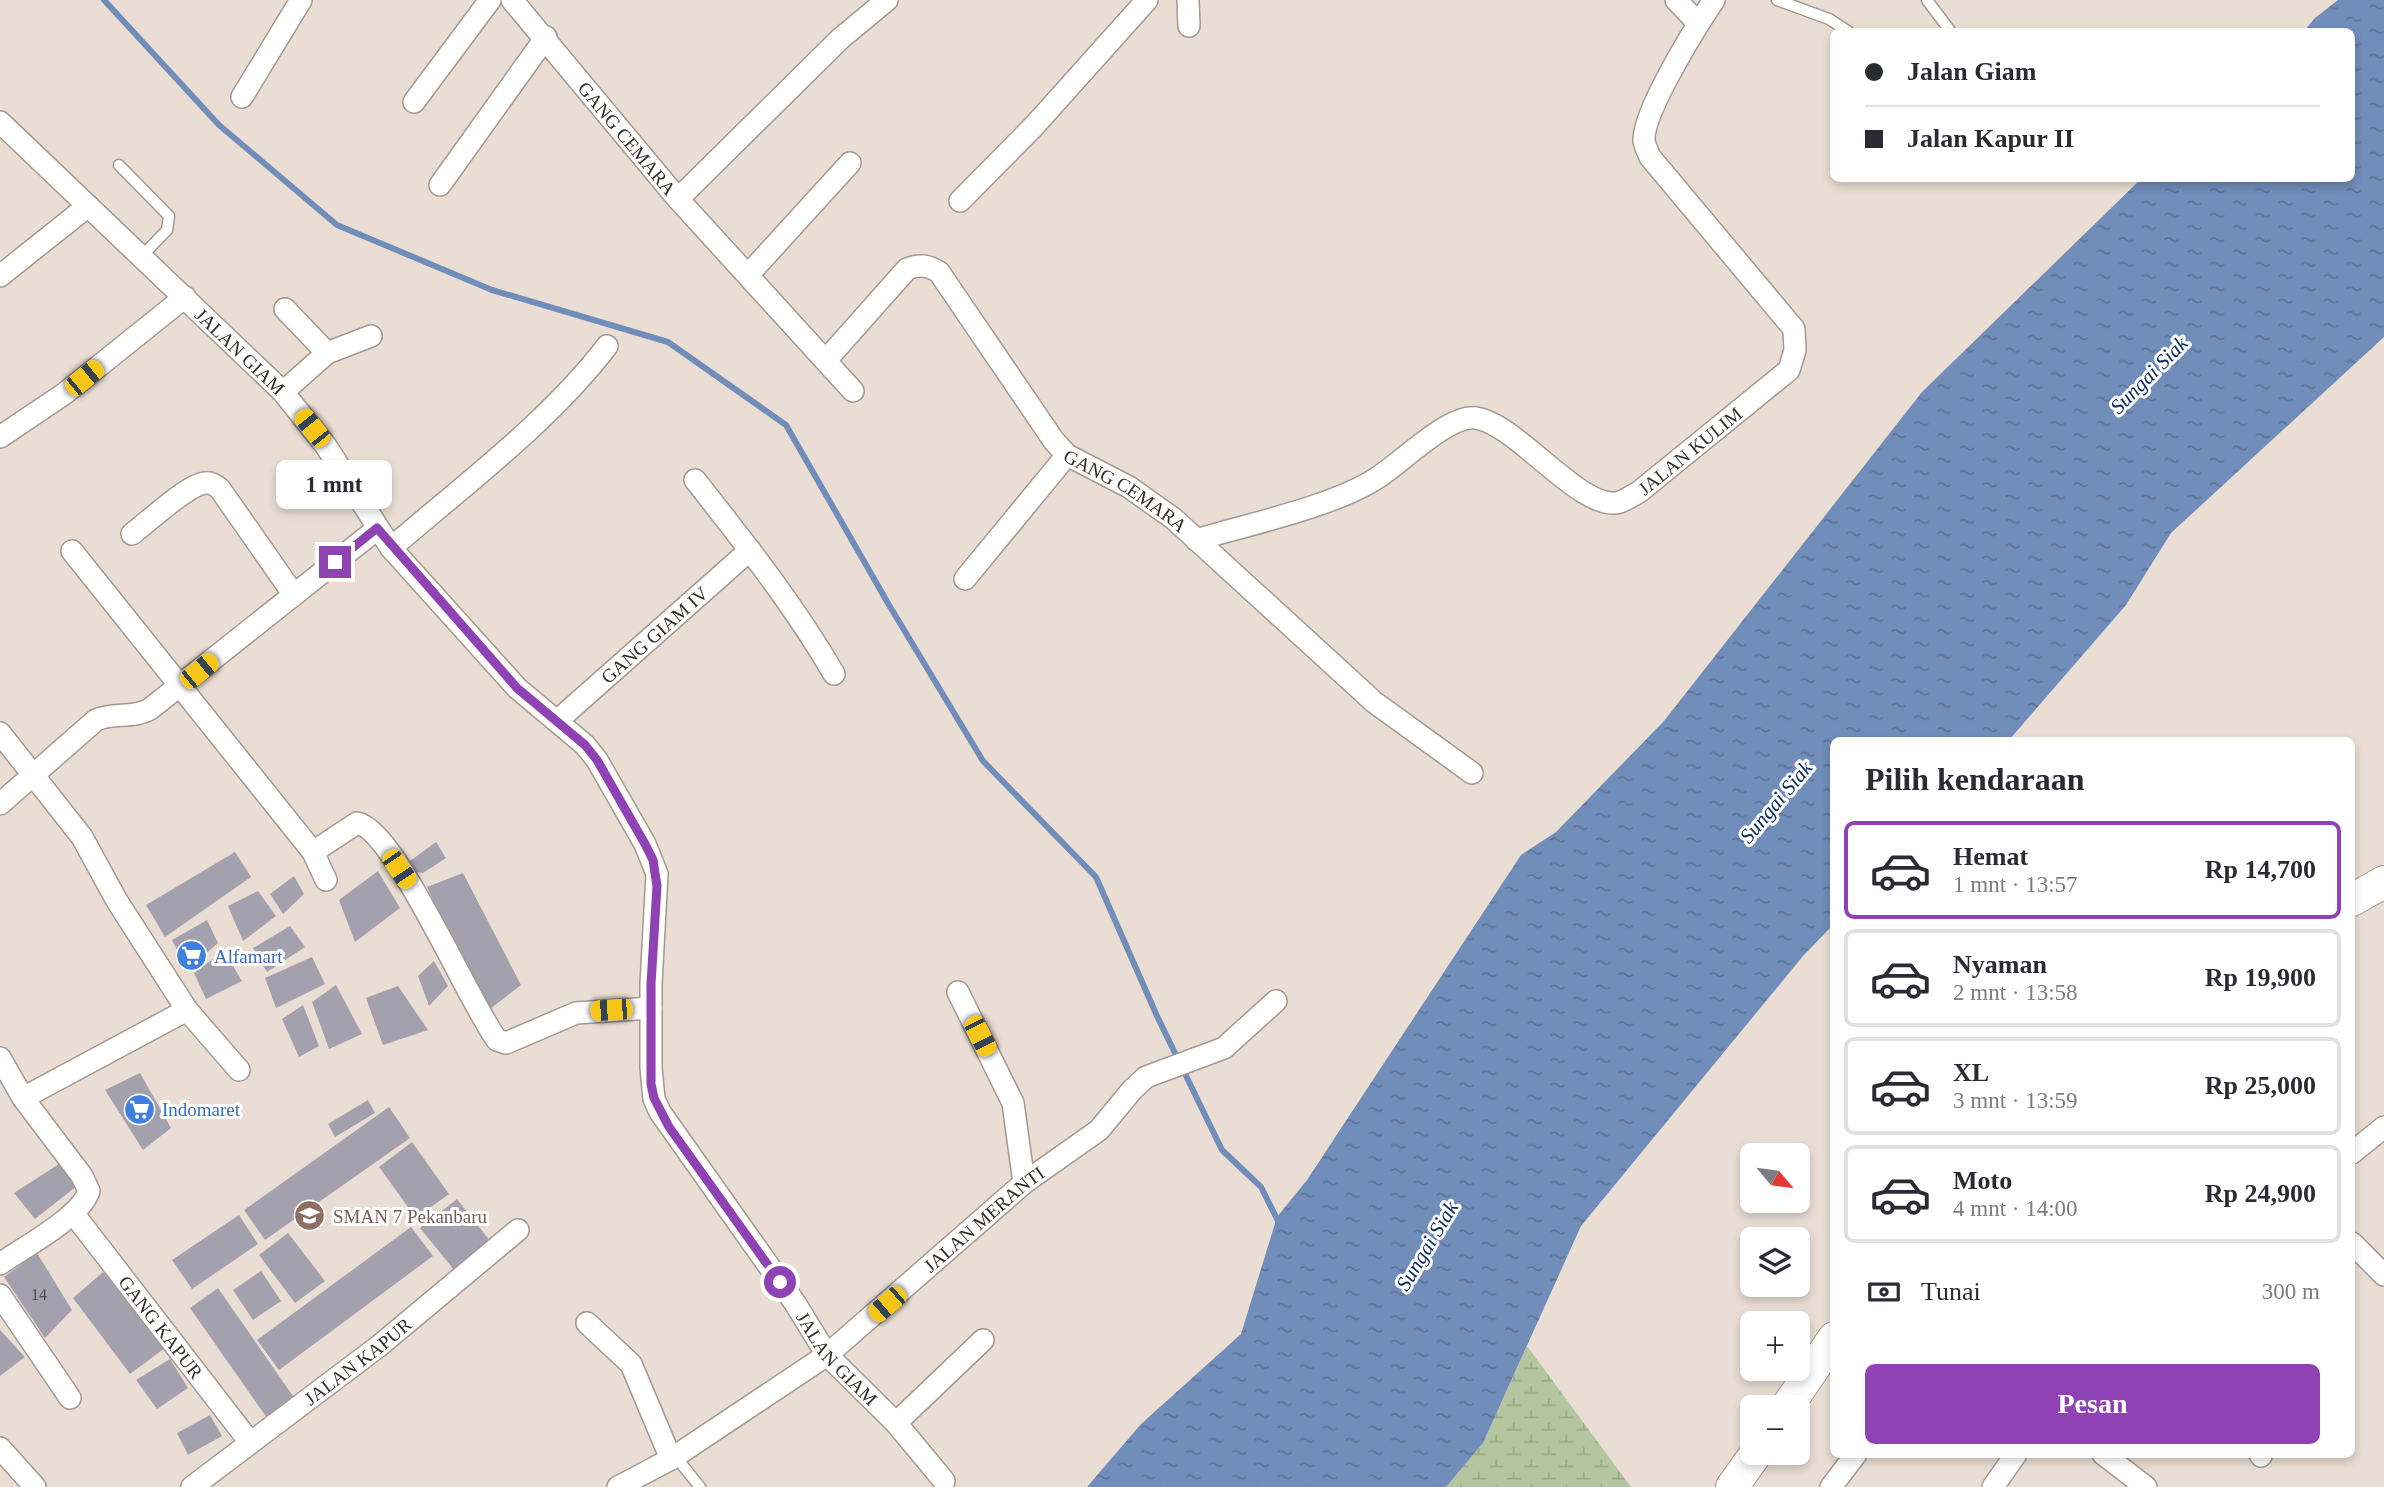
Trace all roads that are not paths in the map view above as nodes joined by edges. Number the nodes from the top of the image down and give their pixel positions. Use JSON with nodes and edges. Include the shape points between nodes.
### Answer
{"nodes":[{"id":1,"x":301,"y":0,"type":"edge"},
{"id":2,"x":490,"y":0,"type":"edge"},
{"id":3,"x":512,"y":0,"type":"edge"},
{"id":4,"x":887,"y":0,"type":"edge"},
{"id":5,"x":1147,"y":0,"type":"edge"},
{"id":6,"x":1188,"y":0,"type":"edge"},
{"id":7,"x":1676,"y":0,"type":"edge"},
{"id":8,"x":1714,"y":0,"type":"edge"},
{"id":9,"x":1777,"y":0,"type":"edge"},
{"id":10,"x":1927,"y":0,"type":"edge"},
{"id":11,"x":533,"y":8,"type":"edge"},
{"id":12,"x":1699,"y":23,"type":"junction"},
{"id":13,"x":1189,"y":26,"type":"dead end"},
{"id":14,"x":1843,"y":28,"type":"edge"},
{"id":15,"x":1948,"y":28,"type":"edge"},
{"id":16,"x":546,"y":37,"type":"junction"},
{"id":17,"x":242,"y":97,"type":"dead end"},
{"id":18,"x":414,"y":102,"type":"dead end"},
{"id":19,"x":0,"y":122,"type":"edge"},
{"id":20,"x":850,"y":163,"type":"dead end"},
{"id":21,"x":119,"y":165,"type":"dead end"},
{"id":22,"x":440,"y":185,"type":"dead end"},
{"id":23,"x":678,"y":199,"type":"junction"},
{"id":24,"x":960,"y":201,"type":"dead end"},
{"id":25,"x":88,"y":206,"type":"junction"},
{"id":26,"x":142,"y":256,"type":"junction"},
{"id":27,"x":748,"y":275,"type":"junction"},
{"id":28,"x":0,"y":276,"type":"edge"},
{"id":29,"x":185,"y":297,"type":"junction"},
{"id":30,"x":285,"y":309,"type":"dead end"},
{"id":31,"x":371,"y":336,"type":"dead end"},
{"id":32,"x":607,"y":346,"type":"dead end"},
{"id":33,"x":327,"y":353,"type":"junction"},
{"id":34,"x":827,"y":359,"type":"junction"},
{"id":35,"x":853,"y":391,"type":"dead end"},
{"id":36,"x":283,"y":392,"type":"junction"},
{"id":37,"x":0,"y":437,"type":"edge"},
{"id":38,"x":1068,"y":455,"type":"junction"},
{"id":39,"x":695,"y":480,"type":"dead end"},
{"id":40,"x":377,"y":528,"type":"junction"},
{"id":41,"x":132,"y":534,"type":"dead end"},
{"id":42,"x":1196,"y":540,"type":"junction"},
{"id":43,"x":391,"y":548,"type":"junction"},
{"id":44,"x":750,"y":550,"type":"junction"},
{"id":45,"x":72,"y":551,"type":"dead end"},
{"id":46,"x":965,"y":579,"type":"dead end"},
{"id":47,"x":294,"y":595,"type":"junction"},
{"id":48,"x":834,"y":674,"type":"dead end"},
{"id":49,"x":180,"y":686,"type":"junction"},
{"id":50,"x":557,"y":721,"type":"junction"},
{"id":51,"x":0,"y":733,"type":"edge"},
{"id":52,"x":34,"y":773,"type":"junction"},
{"id":53,"x":1472,"y":773,"type":"dead end"},
{"id":54,"x":0,"y":804,"type":"edge"},
{"id":55,"x":313,"y":852,"type":"junction"},
{"id":56,"x":326,"y":880,"type":"dead end"},
{"id":57,"x":2384,"y":882,"type":"edge"},
{"id":58,"x":2355,"y":898,"type":"edge"},
{"id":59,"x":958,"y":992,"type":"dead end"},
{"id":60,"x":1276,"y":1001,"type":"dead end"},
{"id":61,"x":651,"y":1008,"type":"junction"},
{"id":62,"x":187,"y":1010,"type":"junction"},
{"id":63,"x":0,"y":1058,"type":"edge"},
{"id":64,"x":239,"y":1070,"type":"dead end"},
{"id":65,"x":23,"y":1098,"type":"junction"},
{"id":66,"x":2384,"y":1127,"type":"edge"},
{"id":67,"x":2355,"y":1151,"type":"edge"},
{"id":68,"x":1024,"y":1183,"type":"junction"},
{"id":69,"x":73,"y":1213,"type":"junction"},
{"id":70,"x":518,"y":1230,"type":"dead end"},
{"id":71,"x":2355,"y":1246,"type":"edge"},
{"id":72,"x":0,"y":1264,"type":"edge"},
{"id":73,"x":2384,"y":1275,"type":"edge"},
{"id":74,"x":0,"y":1295,"type":"edge"},
{"id":75,"x":587,"y":1323,"type":"dead end"},
{"id":76,"x":983,"y":1340,"type":"dead end"},
{"id":77,"x":1830,"y":1344,"type":"edge"},
{"id":78,"x":828,"y":1355,"type":"junction"},
{"id":79,"x":1795,"y":1395,"type":"edge"},
{"id":80,"x":70,"y":1398,"type":"dead end"},
{"id":81,"x":896,"y":1423,"type":"junction"},
{"id":82,"x":249,"y":1441,"type":"junction"},
{"id":83,"x":2,"y":1456,"type":"edge"},
{"id":84,"x":673,"y":1457,"type":"junction"},
{"id":85,"x":1853,"y":1458,"type":"edge"},
{"id":86,"x":2013,"y":1458,"type":"edge"},
{"id":87,"x":2108,"y":1458,"type":"edge"},
{"id":88,"x":1748,"y":1465,"type":"edge"},
{"id":89,"x":944,"y":1481,"type":"dead end"},
{"id":90,"x":34,"y":1487,"type":"edge"},
{"id":91,"x":192,"y":1487,"type":"edge"},
{"id":92,"x":618,"y":1487,"type":"edge"},
{"id":93,"x":700,"y":1487,"type":"edge"},
{"id":94,"x":1732,"y":1487,"type":"edge"},
{"id":95,"x":1831,"y":1487,"type":"edge"},
{"id":96,"x":1993,"y":1487,"type":"edge"},
{"id":97,"x":2146,"y":1487,"type":"edge"}],
"edges":[{"from":1,"to":17,"type":"street"},
{"from":2,"to":18,"type":"street"},
{"from":3,"to":11,"type":"street","name":"GANG CEMARA"},
{"from":4,"to":23,"type":"street","via":[[813,64]]},
{"from":5,"to":24,"type":"street"},
{"from":6,"to":13,"type":"street"},
{"from":7,"to":12,"type":"street"},
{"from":8,"to":12,"type":"street","name":"JALAN KULIM"},
{"from":9,"to":14,"type":"lane"},
{"from":10,"to":15,"type":"lane"},
{"from":11,"to":16,"type":"street","name":"GANG CEMARA"},
{"from":12,"to":42,"type":"street","name":"JALAN KULIM","via":[[1648,119],[1644,141],[1650,156],[1794,329],[1795,350],[1789,370],[1639,492],[1619,503],[1597,501],[1509,435],[1478,418],[1465,418],[1375,480]]},
{"from":16,"to":22,"type":"street"},
{"from":16,"to":23,"type":"street","name":"GANG CEMARA"},
{"from":19,"to":25,"type":"street","name":"JALAN GIAM"},
{"from":20,"to":27,"type":"street"},
{"from":21,"to":26,"type":"lane","via":[[169,216],[167,230]]},
{"from":23,"to":27,"type":"street","name":"GANG CEMARA"},
{"from":25,"to":26,"type":"street","name":"JALAN GIAM"},
{"from":25,"to":28,"type":"street"},
{"from":26,"to":29,"type":"street","name":"JALAN GIAM"},
{"from":27,"to":34,"type":"street","name":"GANG CEMARA"},
{"from":29,"to":36,"type":"street","name":"JALAN GIAM"},
{"from":29,"to":37,"type":"street","via":[[64,394]]},
{"from":30,"to":33,"type":"street"},
{"from":31,"to":33,"type":"street"},
{"from":32,"to":43,"type":"street","via":[[584,376],[543,415]]},
{"from":33,"to":36,"type":"street"},
{"from":34,"to":35,"type":"street","name":"GANG CEMARA"},
{"from":34,"to":38,"type":"street","name":"GANG CEMARA","via":[[907,269],[932,267]]},
{"from":36,"to":40,"type":"street","name":"JALAN GIAM","via":[[326,446]]},
{"from":38,"to":42,"type":"street","name":"GANG CEMARA","via":[[1153,503]]},
{"from":38,"to":46,"type":"street"},
{"from":39,"to":44,"type":"street"},
{"from":40,"to":43,"type":"street","name":"JALAN GIAM"},
{"from":40,"to":47,"type":"street"},
{"from":41,"to":47,"type":"street","via":[[192,489],[211,483],[220,489]]},
{"from":42,"to":53,"type":"street","name":"GANG CEMARA","via":[[1374,702]]},
{"from":43,"to":50,"type":"street","name":"JALAN GIAM","via":[[517,688]]},
{"from":44,"to":48,"type":"street"},
{"from":44,"to":50,"type":"street","name":"GANG GIAM IV"},
{"from":45,"to":49,"type":"street"},
{"from":47,"to":49,"type":"street"},
{"from":49,"to":52,"type":"street","via":[[143,713],[96,720]]},
{"from":49,"to":55,"type":"street"},
{"from":50,"to":61,"type":"street","name":"JALAN GIAM","via":[[597,760],[653,860],[657,886]]},
{"from":51,"to":52,"type":"street"},
{"from":52,"to":54,"type":"street"},
{"from":52,"to":62,"type":"street","via":[[82,837]]},
{"from":55,"to":56,"type":"street"},
{"from":55,"to":61,"type":"street","via":[[357,823],[370,829],[438,931],[497,1040],[506,1043],[576,1013]]},
{"from":57,"to":58,"type":"main road"},
{"from":59,"to":68,"type":"street","via":[[1013,1103]]},
{"from":60,"to":68,"type":"street","name":"JALAN MERANTI","via":[[1224,1048],[1146,1077],[1099,1130]]},
{"from":61,"to":78,"type":"street","name":"JALAN GIAM","via":[[651,1084],[660,1112]]},
{"from":62,"to":64,"type":"street"},
{"from":62,"to":65,"type":"street"},
{"from":63,"to":65,"type":"street"},
{"from":65,"to":69,"type":"street","via":[[82,1175],[89,1191]]},
{"from":66,"to":67,"type":"street"},
{"from":68,"to":78,"type":"street","name":"JALAN MERANTI"},
{"from":69,"to":72,"type":"street"},
{"from":69,"to":82,"type":"street","name":"GANG KAPUR"},
{"from":70,"to":82,"type":"street","name":"JALAN KAPUR","via":[[379,1346]]},
{"from":71,"to":73,"type":"street"},
{"from":74,"to":80,"type":"street"},
{"from":75,"to":84,"type":"street","via":[[631,1364]]},
{"from":76,"to":81,"type":"street"},
{"from":77,"to":79,"type":"main road"},
{"from":78,"to":81,"type":"street","name":"JALAN GIAM"},
{"from":78,"to":84,"type":"street","name":"JALAN MERANTI"},
{"from":81,"to":89,"type":"street","name":"JALAN GIAM"},
{"from":82,"to":91,"type":"street","name":"JALAN KAPUR"},
{"from":83,"to":90,"type":"street"},
{"from":84,"to":92,"type":"street","name":"JALAN MERANTI"},
{"from":84,"to":93,"type":"lane"},
{"from":85,"to":95,"type":"street"},
{"from":86,"to":96,"type":"street"},
{"from":87,"to":97,"type":"street"},
{"from":88,"to":94,"type":"main road"}]}
